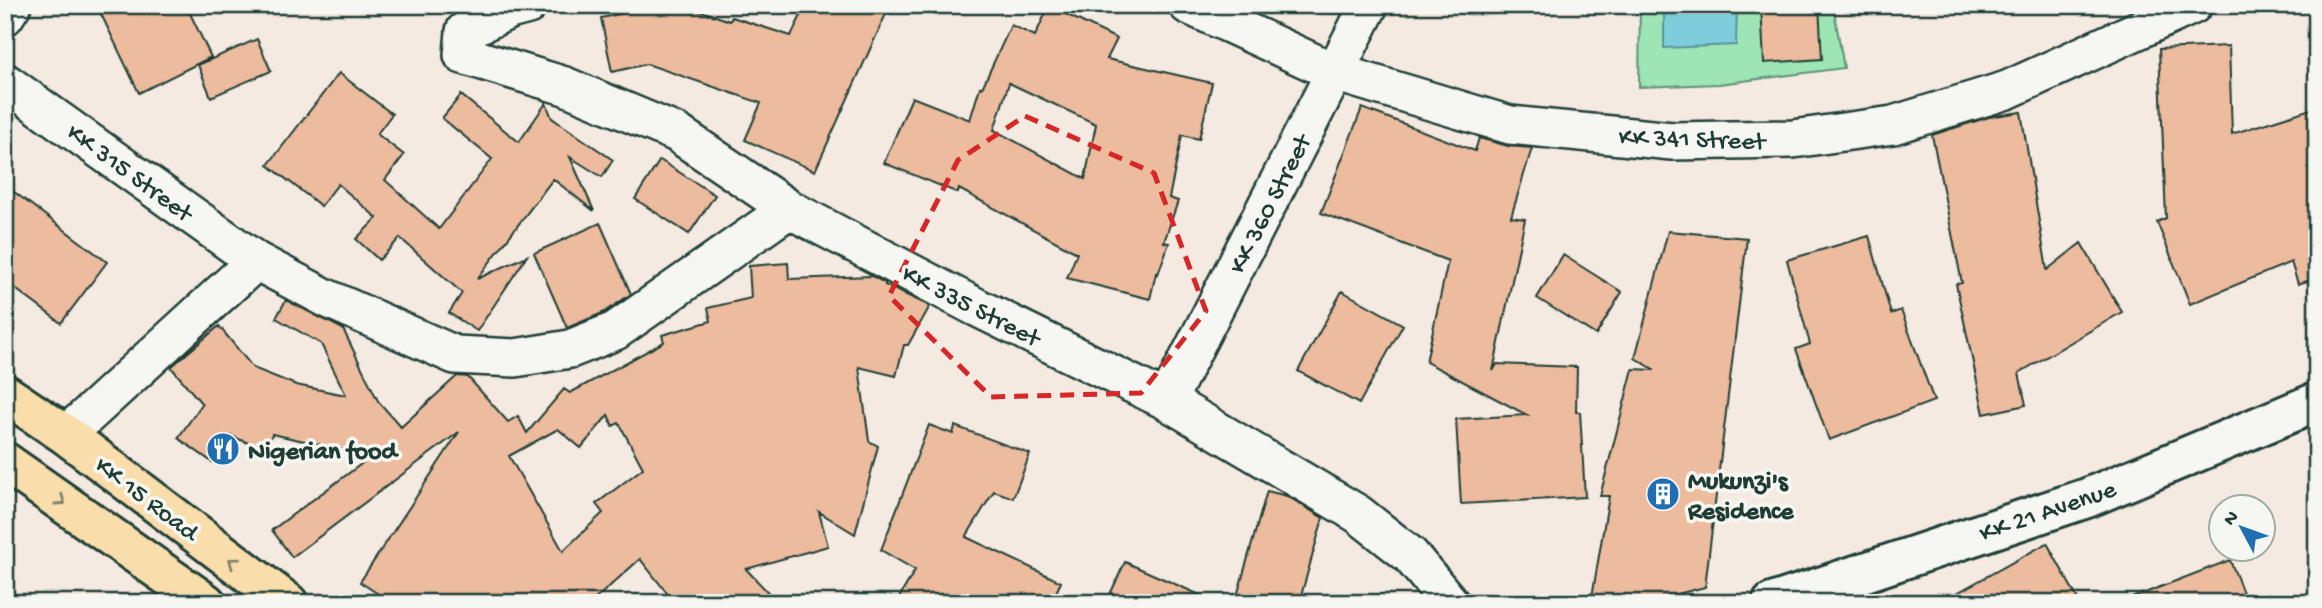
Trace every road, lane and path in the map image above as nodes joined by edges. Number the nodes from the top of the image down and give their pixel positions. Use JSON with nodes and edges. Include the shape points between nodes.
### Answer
{"nodes":[{"id":1,"x":12,"y":5,"type":"edge"},
{"id":2,"x":528,"y":5,"type":"edge"},
{"id":3,"x":1188,"y":5,"type":"edge"},
{"id":4,"x":1369,"y":5,"type":"edge"},
{"id":5,"x":2193,"y":5,"type":"edge"},
{"id":6,"x":5,"y":16,"type":"edge"},
{"id":7,"x":1334,"y":72,"type":"junction"},
{"id":8,"x":5,"y":82,"type":"edge"},
{"id":9,"x":789,"y":209,"type":"junction"},
{"id":10,"x":256,"y":261,"type":"junction"},
{"id":11,"x":5,"y":394,"type":"edge"},
{"id":12,"x":1167,"y":401,"type":"junction"},
{"id":13,"x":2317,"y":402,"type":"edge"},
{"id":14,"x":66,"y":435,"type":"junction"},
{"id":15,"x":5,"y":462,"type":"edge"},
{"id":16,"x":1786,"y":600,"type":"edge"},
{"id":17,"x":206,"y":603,"type":"edge"},
{"id":18,"x":288,"y":603,"type":"edge"},
{"id":19,"x":1450,"y":603,"type":"edge"}],
"edges":[{"from":1,"to":6,"type":"street"},
{"from":2,"to":9,"type":"street","name":"KK 335 Street","via":[[465,31],[463,55],[565,86],[677,133]]},
{"from":3,"to":7,"type":"street","name":"KK 341 Street"},
{"from":4,"to":7,"type":"street","name":"KK 360 Street"},
{"from":5,"to":7,"type":"street","name":"KK 341 Street","via":[[2007,90],[1893,125],[1793,139],[1672,141],[1510,125]]},
{"from":7,"to":12,"type":"street","name":"KK 360 Street"},
{"from":8,"to":10,"type":"street","name":"KK 315 Street"},
{"from":9,"to":10,"type":"street","name":"KK 315 Street","via":[[615,331],[570,349],[515,358],[455,355],[326,298]]},
{"from":9,"to":12,"type":"street","name":"KK 335 Street"},
{"from":10,"to":14,"type":"street"},
{"from":11,"to":14,"type":"highway","name":"KK 15 Road"},
{"from":12,"to":19,"type":"street","name":"KK 335 Street","via":[[1358,514],[1410,555]]},
{"from":13,"to":16,"type":"main road","name":"KK 21 Avenue","via":[[2087,498]]},
{"from":18,"to":14,"type":"highway","name":"KK 15 Road","one_way":true},
{"from":15,"to":17,"type":"highway","name":"KK 15 Road","one_way":true}]}
